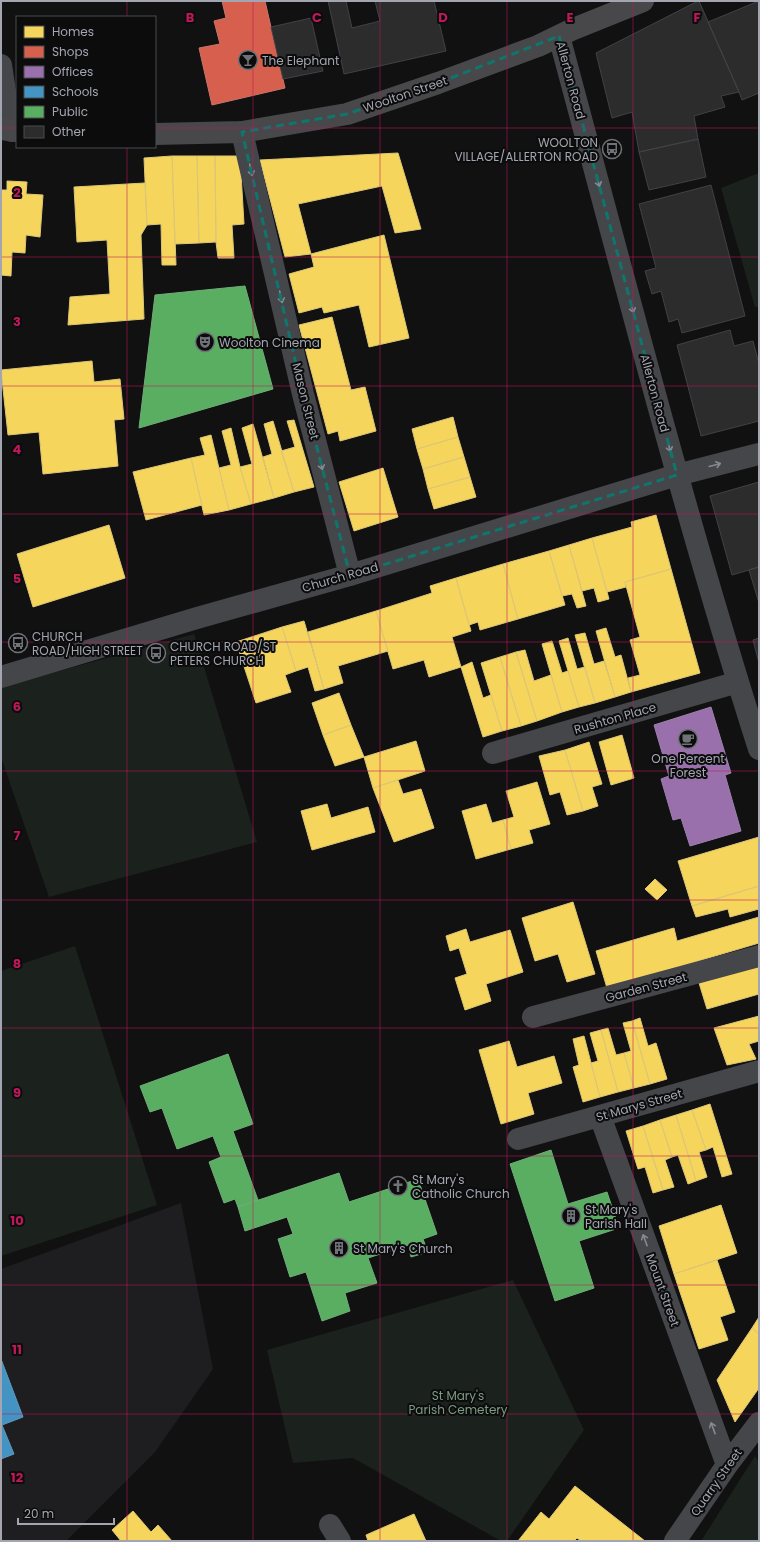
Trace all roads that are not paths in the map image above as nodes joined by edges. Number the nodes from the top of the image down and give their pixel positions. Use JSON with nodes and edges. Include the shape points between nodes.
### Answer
{"nodes":[{"id":1,"x":643,"y":1,"type":"edge"},
{"id":2,"x":559,"y":36,"type":"junction"},
{"id":3,"x":1,"y":65,"type":"edge"},
{"id":4,"x":10,"y":130,"type":"edge"},
{"id":5,"x":242,"y":132,"type":"junction"},
{"id":6,"x":156,"y":134,"type":"edge"},
{"id":7,"x":759,"y":454,"type":"edge"},
{"id":8,"x":677,"y":475,"type":"junction"},
{"id":9,"x":350,"y":575,"type":"junction"},
{"id":10,"x":1,"y":677,"type":"edge"},
{"id":11,"x":738,"y":682,"type":"junction"},
{"id":12,"x":759,"y":749,"type":"edge"},
{"id":13,"x":493,"y":753,"type":"dead end"},
{"id":14,"x":759,"y":956,"type":"edge"},
{"id":15,"x":533,"y":1017,"type":"dead end"},
{"id":16,"x":759,"y":1071,"type":"edge"},
{"id":17,"x":600,"y":1116,"type":"junction"},
{"id":18,"x":518,"y":1139,"type":"dead end"},
{"id":19,"x":759,"y":1423,"type":"edge"},
{"id":20,"x":727,"y":1465,"type":"junction"},
{"id":21,"x":675,"y":1541,"type":"edge"}],
"edges":[{"from":1,"to":2,"type":"main road","name":"Woolton Street"},
{"from":2,"to":5,"type":"main road","name":"Woolton Street","via":[[438,83],[347,114]]},
{"from":2,"to":8,"type":"street","name":"Allerton Road","one_way":true},
{"from":3,"to":4,"type":"street"},
{"from":5,"to":6,"type":"main road","name":"Woolton Street"},
{"from":5,"to":9,"type":"street","name":"Mason Street","one_way":true,"via":[[302,387]]},
{"from":8,"to":7,"type":"street","name":"Church Road","one_way":true},
{"from":8,"to":9,"type":"street","name":"Church Road"},
{"from":8,"to":11,"type":"street","name":"Allerton Road"},
{"from":9,"to":10,"type":"street","name":"Church Road"},
{"from":11,"to":12,"type":"street","name":"Allerton Road"},
{"from":11,"to":13,"type":"street","name":"Rushton Place"},
{"from":14,"to":15,"type":"street","name":"Garden Street"},
{"from":16,"to":17,"type":"street","name":"St Marys Street"},
{"from":17,"to":18,"type":"street","name":"St Marys Street"},
{"from":20,"to":17,"type":"street","name":"Mount Street","one_way":true},
{"from":19,"to":20,"type":"street","name":"Quarry Street"},
{"from":20,"to":21,"type":"street","name":"Quarry Street"}]}
